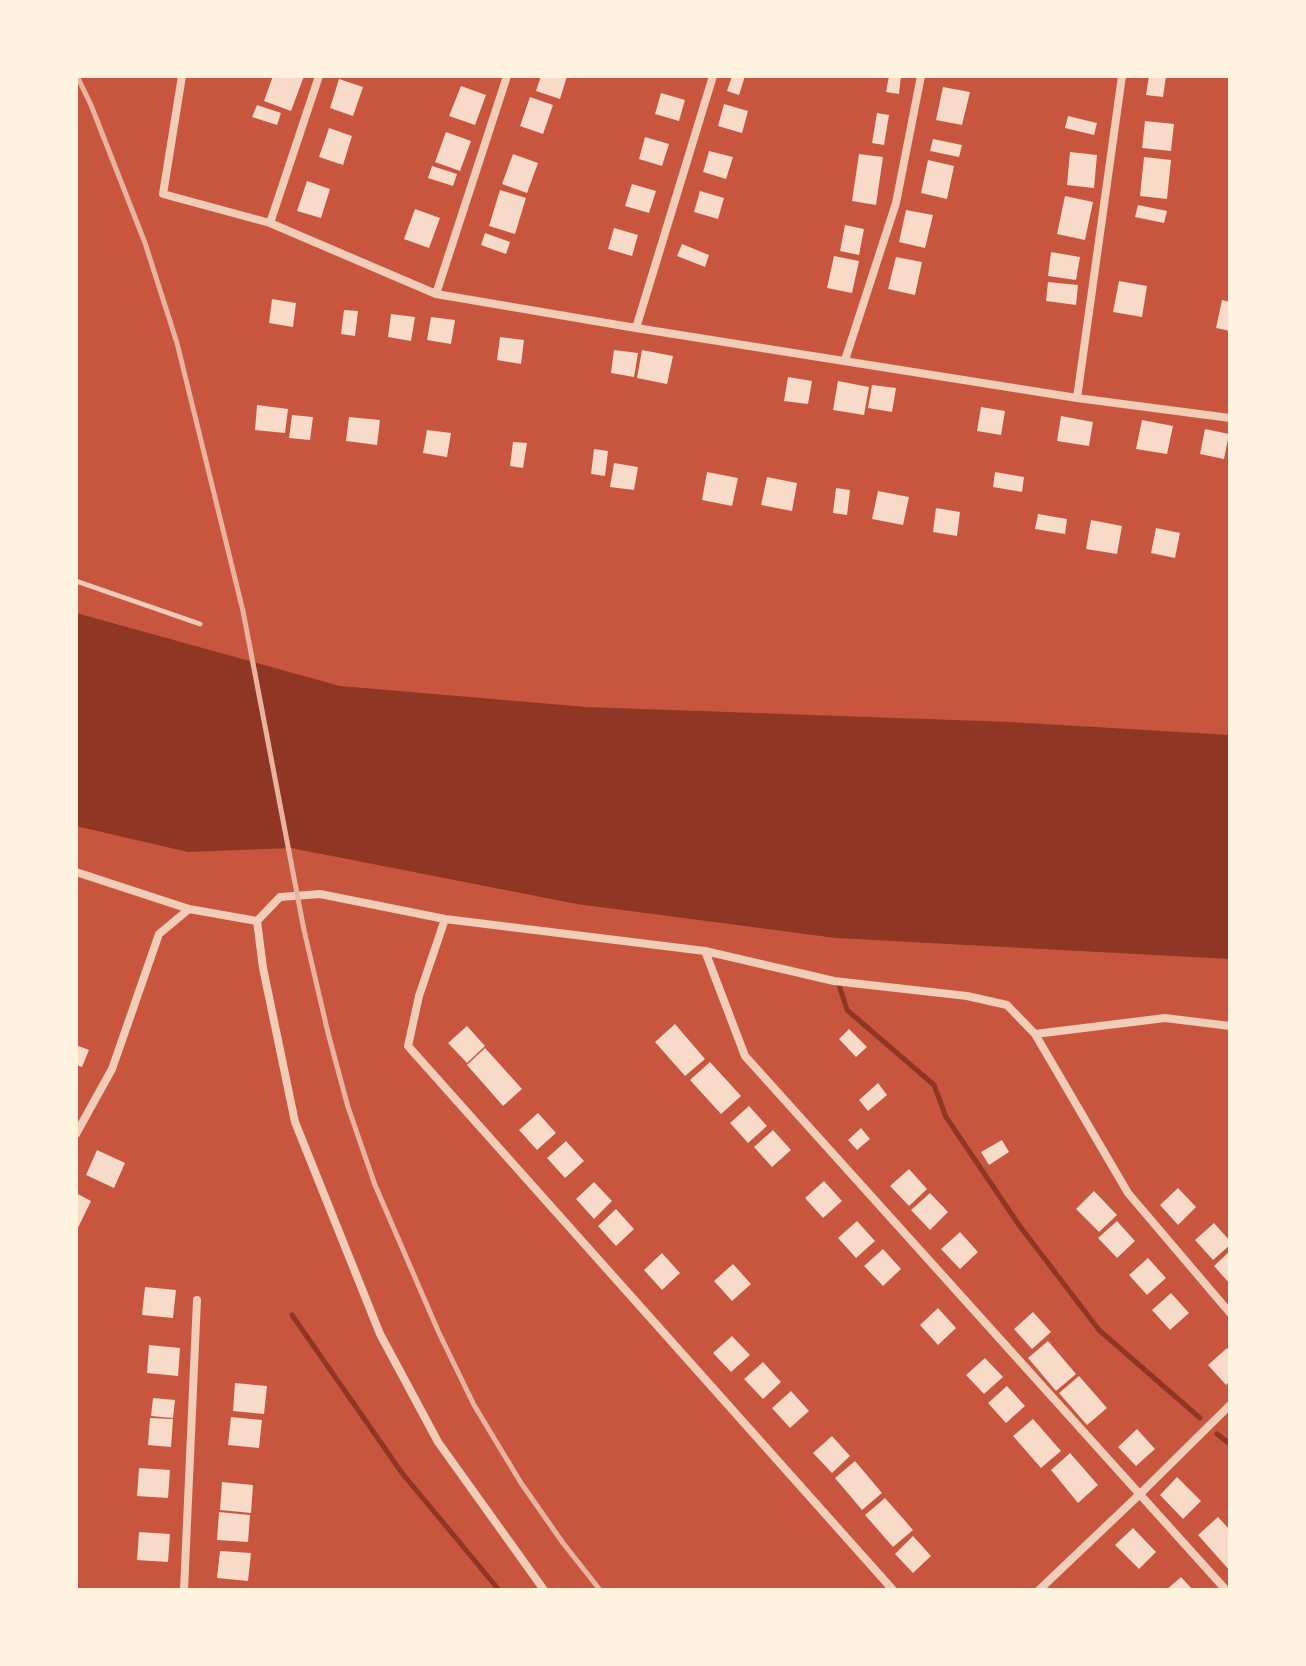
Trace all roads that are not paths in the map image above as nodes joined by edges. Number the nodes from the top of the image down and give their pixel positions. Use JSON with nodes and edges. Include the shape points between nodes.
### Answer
{"nodes":[{"id":1,"x":182,"y":76,"type":"edge"},
{"id":2,"x":319,"y":76,"type":"edge"},
{"id":3,"x":507,"y":76,"type":"edge"},
{"id":4,"x":713,"y":76,"type":"edge"},
{"id":5,"x":921,"y":76,"type":"edge"},
{"id":6,"x":1122,"y":76,"type":"edge"},
{"id":7,"x":270,"y":223,"type":"junction"},
{"id":8,"x":436,"y":294,"type":"junction"},
{"id":9,"x":636,"y":328,"type":"junction"},
{"id":10,"x":845,"y":360,"type":"junction"},
{"id":11,"x":1077,"y":398,"type":"junction"},
{"id":12,"x":1230,"y":418,"type":"edge"},
{"id":13,"x":76,"y":581,"type":"edge"},
{"id":14,"x":200,"y":624,"type":"dead end"},
{"id":15,"x":76,"y":872,"type":"edge"},
{"id":16,"x":189,"y":909,"type":"junction"},
{"id":17,"x":445,"y":919,"type":"junction"},
{"id":18,"x":257,"y":921,"type":"junction"},
{"id":19,"x":705,"y":951,"type":"junction"},
{"id":20,"x":1230,"y":1026,"type":"edge"},
{"id":21,"x":1035,"y":1034,"type":"junction"},
{"id":22,"x":76,"y":1134,"type":"edge"},
{"id":23,"x":197,"y":1300,"type":"dead end"},
{"id":24,"x":1230,"y":1313,"type":"edge"},
{"id":25,"x":1230,"y":1405,"type":"edge"},
{"id":26,"x":1141,"y":1493,"type":"junction"},
{"id":27,"x":184,"y":1590,"type":"edge"},
{"id":28,"x":544,"y":1590,"type":"edge"},
{"id":29,"x":893,"y":1590,"type":"edge"},
{"id":30,"x":1039,"y":1590,"type":"edge"},
{"id":31,"x":1226,"y":1590,"type":"edge"}],
"edges":[{"from":1,"to":7,"type":"street","via":[[163,194]]},
{"from":2,"to":7,"type":"street"},
{"from":3,"to":8,"type":"street"},
{"from":4,"to":9,"type":"street"},
{"from":5,"to":10,"type":"street","via":[[896,203]]},
{"from":6,"to":11,"type":"street"},
{"from":7,"to":8,"type":"street"},
{"from":8,"to":9,"type":"street"},
{"from":9,"to":10,"type":"street"},
{"from":10,"to":11,"type":"street"},
{"from":11,"to":12,"type":"street"},
{"from":13,"to":14,"type":"lane"},
{"from":15,"to":16,"type":"street"},
{"from":16,"to":18,"type":"street"},
{"from":16,"to":22,"type":"street","via":[[159,934],[112,1069]]},
{"from":17,"to":18,"type":"street","via":[[320,894],[280,897]]},
{"from":17,"to":19,"type":"street"},
{"from":17,"to":29,"type":"street","via":[[408,1046]]},
{"from":18,"to":28,"type":"street","via":[[295,1122],[380,1334],[438,1442]]},
{"from":19,"to":21,"type":"street","via":[[834,981],[1007,1005]]},
{"from":19,"to":26,"type":"street","via":[[745,1056]]},
{"from":20,"to":21,"type":"street","via":[[1165,1018]]},
{"from":21,"to":24,"type":"street","via":[[1128,1193]]},
{"from":23,"to":27,"type":"street"},
{"from":25,"to":26,"type":"street"},
{"from":26,"to":30,"type":"street"},
{"from":26,"to":31,"type":"street"}]}
